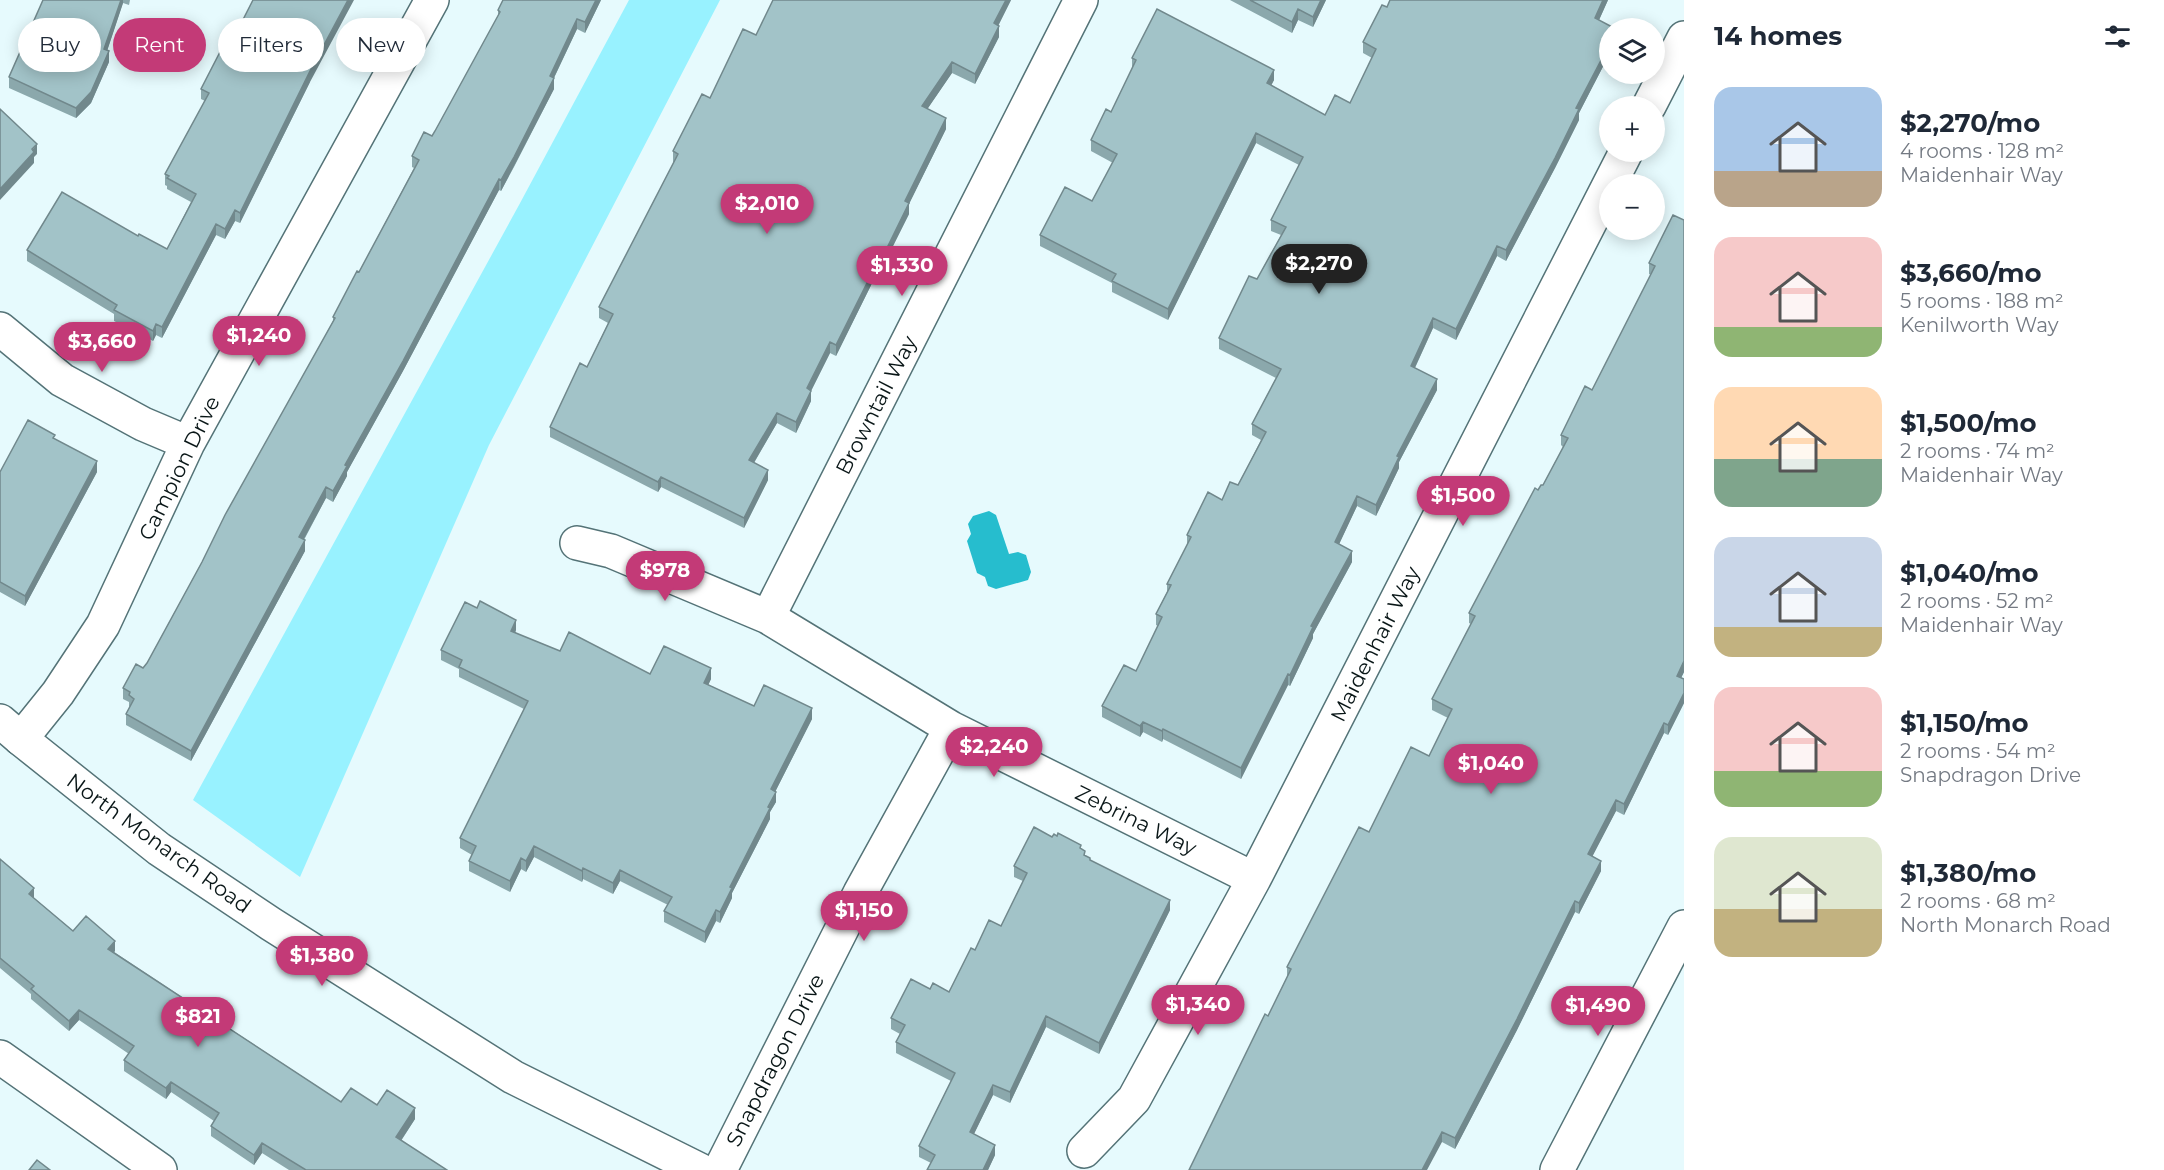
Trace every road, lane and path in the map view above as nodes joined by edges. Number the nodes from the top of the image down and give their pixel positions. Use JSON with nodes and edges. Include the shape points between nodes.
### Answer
{"nodes":[{"id":1,"x":432,"y":0,"type":"edge"},
{"id":2,"x":1082,"y":0,"type":"edge"},
{"id":3,"x":1684,"y":39,"type":"edge"},
{"id":4,"x":1654,"y":96,"type":"edge"},
{"id":5,"x":1621,"y":162,"type":"edge"},
{"id":6,"x":0,"y":329,"type":"edge"},
{"id":7,"x":188,"y":443,"type":"junction"},
{"id":8,"x":577,"y":543,"type":"dead end"},
{"id":9,"x":768,"y":617,"type":"junction"},
{"id":10,"x":951,"y":728,"type":"junction"},
{"id":11,"x":10,"y":730,"type":"edge"},
{"id":12,"x":1254,"y":879,"type":"junction"},
{"id":13,"x":1684,"y":927,"type":"edge"},
{"id":14,"x":0,"y":1057,"type":"edge"},
{"id":15,"x":1084,"y":1151,"type":"dead end"},
{"id":16,"x":160,"y":1170,"type":"edge"},
{"id":17,"x":700,"y":1170,"type":"edge"},
{"id":18,"x":720,"y":1170,"type":"edge"},
{"id":19,"x":1557,"y":1170,"type":"edge"}],
"edges":[{"from":1,"to":7,"type":"street","name":"Campion Drive"},
{"from":2,"to":9,"type":"street","name":"Browntail Way"},
{"from":3,"to":4,"type":"street"},
{"from":5,"to":12,"type":"street","name":"Maidenhair Way"},
{"from":6,"to":7,"type":"street","via":[[62,380],[143,424]]},
{"from":7,"to":11,"type":"street","name":"Campion Drive","via":[[103,625],[58,693]]},
{"from":8,"to":9,"type":"street","name":"Zebrina Way","via":[[612,552]]},
{"from":9,"to":10,"type":"street","name":"Zebrina Way"},
{"from":10,"to":12,"type":"street","name":"Zebrina Way"},
{"from":10,"to":18,"type":"street","name":"Snapdragon Drive","via":[[860,893]]},
{"from":11,"to":17,"type":"street","name":"North Monarch Road","via":[[159,849],[271,924],[513,1077]]},
{"from":12,"to":15,"type":"street","name":"Maidenhair Way","via":[[1134,1099]]},
{"from":13,"to":19,"type":"street"},
{"from":14,"to":16,"type":"street"}]}
